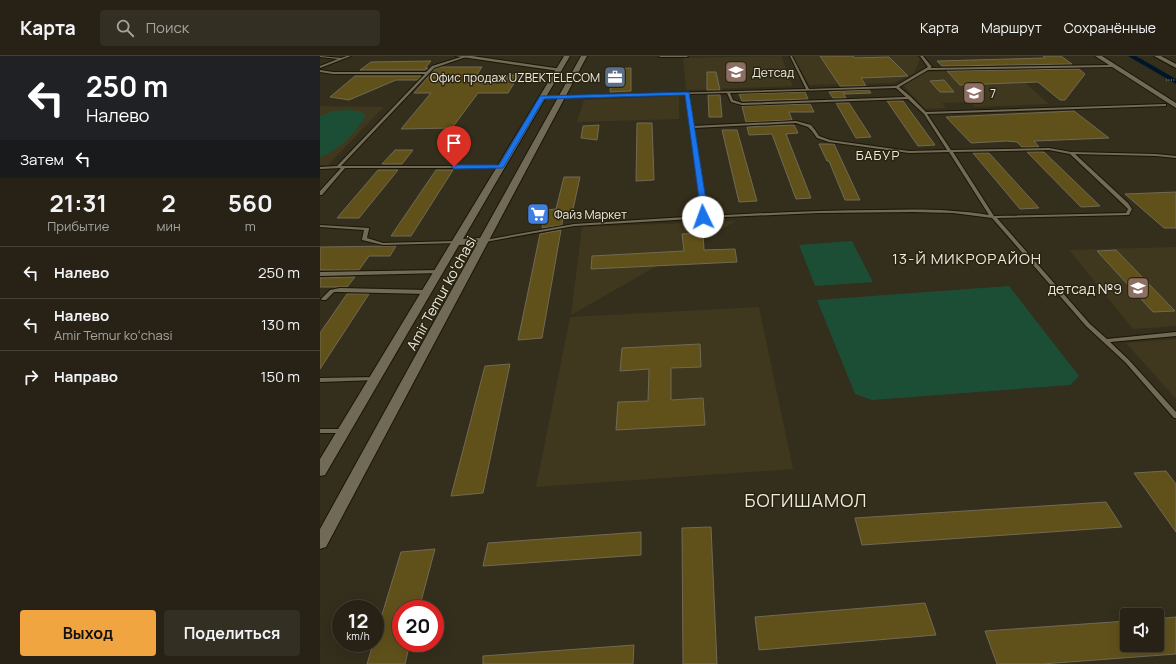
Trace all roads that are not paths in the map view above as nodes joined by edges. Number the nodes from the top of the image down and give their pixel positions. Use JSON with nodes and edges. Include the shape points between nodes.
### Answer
{"nodes":[{"id":1,"x":320,"y":56,"type":"edge"},
{"id":2,"x":350,"y":56,"type":"edge"},
{"id":3,"x":458,"y":56,"type":"edge"},
{"id":4,"x":567,"y":56,"type":"edge"},
{"id":5,"x":584,"y":56,"type":"edge"},
{"id":6,"x":660,"y":56,"type":"edge"},
{"id":7,"x":687,"y":56,"type":"edge"},
{"id":8,"x":791,"y":56,"type":"edge"},
{"id":9,"x":922,"y":56,"type":"edge"},
{"id":10,"x":1098,"y":56,"type":"edge"},
{"id":11,"x":1157,"y":56,"type":"edge"},
{"id":12,"x":465,"y":57,"type":"edge"},
{"id":13,"x":342,"y":59,"type":"junction"},
{"id":14,"x":1112,"y":66,"type":"junction"},
{"id":15,"x":1176,"y":66,"type":"edge"},
{"id":16,"x":320,"y":67,"type":"edge"},
{"id":17,"x":928,"y":69,"type":"junction"},
{"id":18,"x":568,"y":70,"type":"junction"},
{"id":19,"x":320,"y":71,"type":"edge"},
{"id":20,"x":428,"y":73,"type":"junction"},
{"id":21,"x":1124,"y":73,"type":"junction"},
{"id":22,"x":897,"y":87,"type":"junction"},
{"id":23,"x":808,"y":89,"type":"junction"},
{"id":24,"x":728,"y":92,"type":"junction"},
{"id":25,"x":687,"y":93,"type":"junction"},
{"id":26,"x":553,"y":97,"type":"junction"},
{"id":27,"x":910,"y":98,"type":"junction"},
{"id":28,"x":1165,"y":105,"type":"junction"},
{"id":29,"x":1176,"y":106,"type":"edge"},
{"id":30,"x":925,"y":113,"type":"junction"},
{"id":31,"x":1176,"y":113,"type":"edge"},
{"id":32,"x":692,"y":127,"type":"junction"},
{"id":33,"x":950,"y":151,"type":"junction"},
{"id":34,"x":1071,"y":153,"type":"junction"},
{"id":35,"x":1176,"y":157,"type":"edge"},
{"id":36,"x":344,"y":167,"type":"junction"},
{"id":37,"x":501,"y":167,"type":"junction"},
{"id":38,"x":320,"y":168,"type":"edge"},
{"id":39,"x":338,"y":168,"type":"junction"},
{"id":40,"x":320,"y":194,"type":"edge"},
{"id":41,"x":703,"y":217,"type":"junction"},
{"id":42,"x":993,"y":217,"type":"junction"},
{"id":43,"x":320,"y":226,"type":"edge"},
{"id":44,"x":485,"y":241,"type":"junction"},
{"id":45,"x":457,"y":242,"type":"junction"},
{"id":46,"x":439,"y":272,"type":"junction"},
{"id":47,"x":320,"y":274,"type":"edge"},
{"id":48,"x":427,"y":292,"type":"junction"},
{"id":49,"x":322,"y":299,"type":"edge"},
{"id":50,"x":320,"y":304,"type":"edge"},
{"id":51,"x":1176,"y":334,"type":"edge"},
{"id":52,"x":1106,"y":341,"type":"junction"},
{"id":53,"x":375,"y":379,"type":"junction"},
{"id":54,"x":320,"y":380,"type":"edge"},
{"id":55,"x":1176,"y":416,"type":"edge"},
{"id":56,"x":320,"y":431,"type":"edge"},
{"id":57,"x":344,"y":431,"type":"junction"},
{"id":58,"x":320,"y":471,"type":"edge"},
{"id":59,"x":320,"y":543,"type":"edge"}],
"edges":[{"from":1,"to":13,"type":"lane"},
{"from":2,"to":13,"type":"lane"},
{"from":3,"to":12,"type":"street"},
{"from":4,"to":18,"type":"street","name":"Amir Temur koʻchasi"},
{"from":5,"to":18,"type":"street","name":"Amir Temur koʻchasi"},
{"from":6,"to":7,"type":"lane"},
{"from":8,"to":23,"type":"lane"},
{"from":9,"to":17,"type":"lane","via":[[930,67]]},
{"from":10,"to":14,"type":"street"},
{"from":11,"to":15,"type":"street"},
{"from":12,"to":18,"type":"street"},
{"from":12,"to":20,"type":"lane","via":[[434,67]]},
{"from":13,"to":16,"type":"lane"},
{"from":14,"to":17,"type":"lane"},
{"from":14,"to":21,"type":"street"},
{"from":17,"to":22,"type":"lane","via":[[910,77]]},
{"from":18,"to":26,"type":"street","name":"Amir Temur koʻchasi"},
{"from":18,"to":26,"type":"street","name":"Amir Temur koʻchasi"},
{"from":19,"to":20,"type":"lane"},
{"from":20,"to":39,"type":"lane"},
{"from":21,"to":28,"type":"street","via":[[1124,76]]},
{"from":21,"to":29,"type":"street"},
{"from":22,"to":23,"type":"lane"},
{"from":22,"to":27,"type":"lane"},
{"from":23,"to":24,"type":"lane"},
{"from":24,"to":25,"type":"lane"},
{"from":24,"to":27,"type":"lane","via":[[732,101],[742,104]]},
{"from":25,"to":26,"type":"lane"},
{"from":25,"to":32,"type":"lane"},
{"from":26,"to":37,"type":"street","name":"Amir Temur koʻchasi"},
{"from":26,"to":44,"type":"street","name":"Amir Temur koʻchasi"},
{"from":27,"to":30,"type":"lane"},
{"from":28,"to":30,"type":"lane"},
{"from":28,"to":31,"type":"street"},
{"from":30,"to":33,"type":"lane"},
{"from":32,"to":33,"type":"lane","via":[[796,122],[808,124],[818,137],[836,142],[910,152]]},
{"from":32,"to":41,"type":"lane"},
{"from":33,"to":34,"type":"lane","via":[[1049,149]]},
{"from":33,"to":42,"type":"lane"},
{"from":34,"to":35,"type":"lane"},
{"from":34,"to":42,"type":"lane","via":[[1126,204],[1130,209],[1127,214]]},
{"from":36,"to":37,"type":"lane"},
{"from":36,"to":39,"type":"lane"},
{"from":36,"to":40,"type":"lane"},
{"from":37,"to":45,"type":"street","name":"Amir Temur koʻchasi"},
{"from":38,"to":39,"type":"lane"},
{"from":41,"to":42,"type":"lane","via":[[827,211],[922,211]]},
{"from":41,"to":44,"type":"lane","via":[[574,226]]},
{"from":42,"to":52,"type":"lane","via":[[1088,325]]},
{"from":43,"to":45,"type":"lane","via":[[367,229],[364,239],[383,244]]},
{"from":44,"to":45,"type":"street"},
{"from":44,"to":59,"type":"street","name":"Amir Temur koʻchasi"},
{"from":45,"to":46,"type":"street","name":"Amir Temur koʻchasi"},
{"from":46,"to":47,"type":"lane"},
{"from":46,"to":48,"type":"street","name":"Amir Temur koʻchasi"},
{"from":48,"to":49,"type":"lane","via":[[340,290],[332,291]]},
{"from":48,"to":53,"type":"street","name":"Amir Temur koʻchasi"},
{"from":49,"to":50,"type":"lane"},
{"from":51,"to":52,"type":"lane"},
{"from":52,"to":55,"type":"lane"},
{"from":53,"to":54,"type":"lane"},
{"from":53,"to":57,"type":"street","name":"Amir Temur koʻchasi"},
{"from":56,"to":57,"type":"lane"},
{"from":57,"to":58,"type":"street","name":"Amir Temur koʻchasi"}]}
